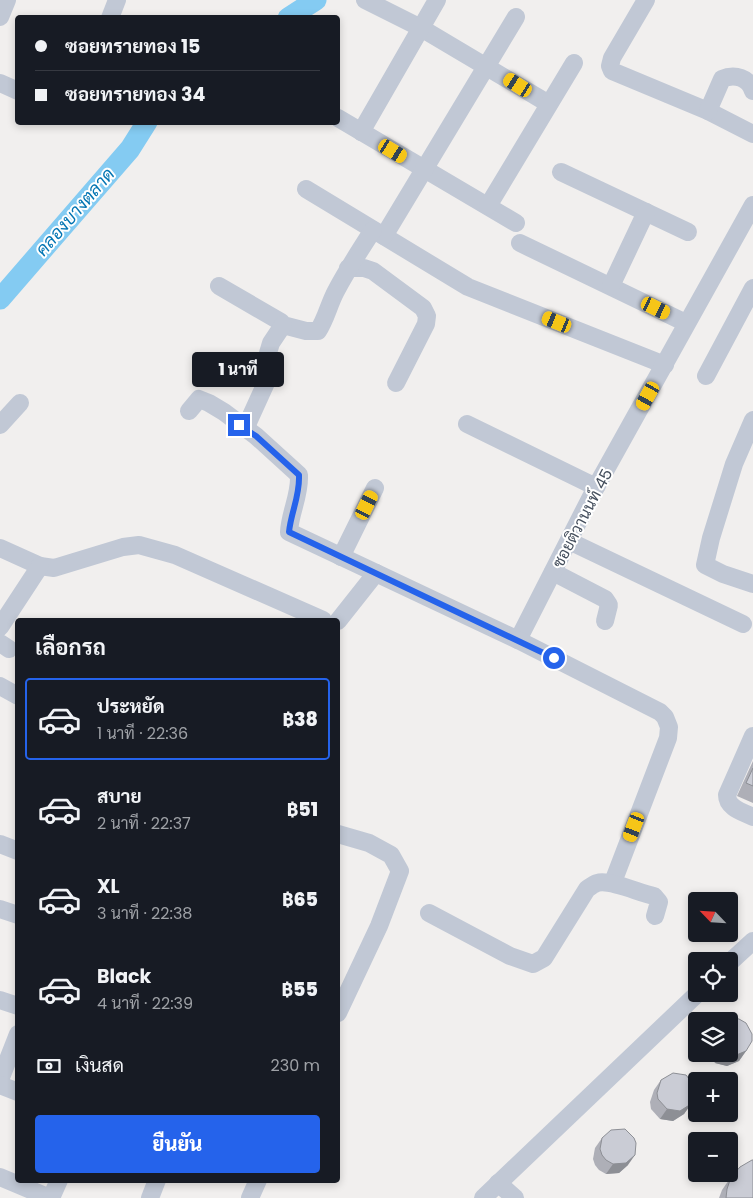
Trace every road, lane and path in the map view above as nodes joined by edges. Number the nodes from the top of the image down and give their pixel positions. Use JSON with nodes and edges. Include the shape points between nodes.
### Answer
{"nodes":[{"id":1,"x":7,"y":0,"type":"edge"},
{"id":2,"x":117,"y":0,"type":"edge"},
{"id":3,"x":365,"y":0,"type":"edge"},
{"id":4,"x":437,"y":0,"type":"edge"},
{"id":5,"x":646,"y":0,"type":"edge"},
{"id":6,"x":111,"y":15,"type":"edge"},
{"id":7,"x":516,"y":16,"type":"dead end"},
{"id":8,"x":0,"y":17,"type":"edge"},
{"id":9,"x":421,"y":28,"type":"junction"},
{"id":10,"x":574,"y":63,"type":"dead end"},
{"id":11,"x":486,"y":66,"type":"junction"},
{"id":12,"x":0,"y":83,"type":"edge"},
{"id":13,"x":15,"y":90,"type":"edge"},
{"id":14,"x":753,"y":91,"type":"edge"},
{"id":15,"x":549,"y":104,"type":"junction"},
{"id":16,"x":708,"y":111,"type":"junction"},
{"id":17,"x":340,"y":119,"type":"edge"},
{"id":18,"x":362,"y":132,"type":"junction"},
{"id":19,"x":753,"y":134,"type":"edge"},
{"id":20,"x":424,"y":169,"type":"junction"},
{"id":21,"x":561,"y":172,"type":"dead end"},
{"id":22,"x":306,"y":189,"type":"dead end"},
{"id":23,"x":753,"y":205,"type":"edge"},
{"id":24,"x":488,"y":206,"type":"junction"},
{"id":25,"x":646,"y":212,"type":"junction"},
{"id":26,"x":516,"y":223,"type":"dead end"},
{"id":27,"x":688,"y":232,"type":"dead end"},
{"id":28,"x":379,"y":233,"type":"junction"},
{"id":29,"x":520,"y":243,"type":"dead end"},
{"id":30,"x":348,"y":268,"type":"junction"},
{"id":31,"x":219,"y":286,"type":"dead end"},
{"id":32,"x":611,"y":286,"type":"junction"},
{"id":33,"x":753,"y":288,"type":"edge"},
{"id":34,"x":686,"y":323,"type":"junction"},
{"id":35,"x":283,"y":325,"type":"junction"},
{"id":36,"x":665,"y":365,"type":"junction"},
{"id":37,"x":706,"y":376,"type":"dead end"},
{"id":38,"x":396,"y":383,"type":"dead end"},
{"id":39,"x":20,"y":403,"type":"dead end"},
{"id":40,"x":189,"y":411,"type":"dead end"},
{"id":41,"x":753,"y":420,"type":"edge"},
{"id":42,"x":467,"y":424,"type":"dead end"},
{"id":43,"x":0,"y":425,"type":"edge"},
{"id":44,"x":245,"y":429,"type":"junction"},
{"id":45,"x":596,"y":487,"type":"junction"},
{"id":46,"x":375,"y":488,"type":"dead end"},
{"id":47,"x":569,"y":541,"type":"junction"},
{"id":48,"x":0,"y":548,"type":"edge"},
{"id":49,"x":341,"y":556,"type":"junction"},
{"id":50,"x":40,"y":566,"type":"junction"},
{"id":51,"x":553,"y":572,"type":"junction"},
{"id":52,"x":376,"y":573,"type":"junction"},
{"id":53,"x":753,"y":584,"type":"edge"},
{"id":54,"x":318,"y":618,"type":"edge"},
{"id":55,"x":340,"y":618,"type":"edge"},
{"id":56,"x":605,"y":621,"type":"dead end"},
{"id":57,"x":743,"y":624,"type":"dead end"},
{"id":58,"x":0,"y":627,"type":"edge"},
{"id":59,"x":518,"y":640,"type":"junction"},
{"id":60,"x":0,"y":686,"type":"edge"},
{"id":61,"x":15,"y":694,"type":"edge"},
{"id":62,"x":753,"y":736,"type":"edge"},
{"id":63,"x":753,"y":817,"type":"edge"},
{"id":64,"x":340,"y":835,"type":"edge"},
{"id":65,"x":0,"y":844,"type":"edge"},
{"id":66,"x":15,"y":850,"type":"edge"},
{"id":67,"x":612,"y":882,"type":"junction"},
{"id":68,"x":0,"y":908,"type":"edge"},
{"id":69,"x":429,"y":913,"type":"dead end"},
{"id":70,"x":15,"y":914,"type":"edge"},
{"id":71,"x":655,"y":916,"type":"dead end"},
{"id":72,"x":753,"y":940,"type":"edge"},
{"id":73,"x":738,"y":955,"type":"edge"},
{"id":74,"x":0,"y":1000,"type":"edge"},
{"id":75,"x":689,"y":1002,"type":"edge"},
{"id":76,"x":15,"y":1005,"type":"edge"},
{"id":77,"x":340,"y":1009,"type":"edge"},
{"id":78,"x":15,"y":1042,"type":"edge"},
{"id":79,"x":0,"y":1080,"type":"edge"},
{"id":80,"x":0,"y":1085,"type":"edge"},
{"id":81,"x":15,"y":1091,"type":"edge"},
{"id":82,"x":0,"y":1177,"type":"edge"},
{"id":83,"x":58,"y":1183,"type":"edge"},
{"id":84,"x":156,"y":1183,"type":"edge"},
{"id":85,"x":257,"y":1183,"type":"edge"},
{"id":86,"x":498,"y":1183,"type":"junction"},
{"id":87,"x":51,"y":1198,"type":"edge"},
{"id":88,"x":150,"y":1198,"type":"edge"},
{"id":89,"x":250,"y":1198,"type":"edge"},
{"id":90,"x":483,"y":1198,"type":"edge"},
{"id":91,"x":515,"y":1198,"type":"edge"}],
"edges":[{"from":1,"to":8,"type":"street"},
{"from":2,"to":6,"type":"street"},
{"from":3,"to":9,"type":"street"},
{"from":4,"to":9,"type":"street"},
{"from":5,"to":16,"type":"street","via":[[612,58],[612,71]]},
{"from":7,"to":11,"type":"street"},
{"from":9,"to":11,"type":"street"},
{"from":9,"to":18,"type":"street"},
{"from":10,"to":15,"type":"street"},
{"from":11,"to":15,"type":"street"},
{"from":11,"to":20,"type":"street"},
{"from":12,"to":13,"type":"street"},
{"from":14,"to":16,"type":"street","via":[[751,84],[742,78],[734,75],[722,79]]},
{"from":15,"to":24,"type":"street"},
{"from":16,"to":19,"type":"street"},
{"from":17,"to":18,"type":"street"},
{"from":18,"to":20,"type":"street"},
{"from":20,"to":24,"type":"street"},
{"from":20,"to":28,"type":"street"},
{"from":21,"to":25,"type":"street"},
{"from":22,"to":28,"type":"street"},
{"from":23,"to":34,"type":"street","name":"ซอยติวานนท์ 45"},
{"from":24,"to":26,"type":"street"},
{"from":25,"to":27,"type":"street"},
{"from":25,"to":32,"type":"street"},
{"from":28,"to":30,"type":"street"},
{"from":28,"to":36,"type":"street","via":[[468,286]]},
{"from":29,"to":32,"type":"street"},
{"from":30,"to":35,"type":"street","via":[[318,331]]},
{"from":30,"to":38,"type":"street","via":[[373,271],[423,308],[427,316]]},
{"from":31,"to":35,"type":"street"},
{"from":32,"to":34,"type":"street"},
{"from":33,"to":37,"type":"street"},
{"from":34,"to":36,"type":"street","name":"ซอยติวานนท์ 45"},
{"from":35,"to":44,"type":"street","via":[[271,343],[268,353],[270,374]]},
{"from":36,"to":45,"type":"street","name":"ซอยติวานนท์ 45"},
{"from":39,"to":43,"type":"street"},
{"from":40,"to":44,"type":"street","via":[[199,399],[224,412]]},
{"from":41,"to":53,"type":"street","via":[[734,464],[705,563],[706,567]]},
{"from":42,"to":45,"type":"street"},
{"from":44,"to":49,"type":"street","via":[[299,475],[289,532]]},
{"from":45,"to":47,"type":"street","name":"ซอยติวานนท์ 45"},
{"from":46,"to":49,"type":"street"},
{"from":47,"to":51,"type":"street","name":"ซอยติวานนท์ 45"},
{"from":47,"to":57,"type":"street"},
{"from":48,"to":50,"type":"street"},
{"from":49,"to":52,"type":"street"},
{"from":50,"to":54,"type":"street","via":[[54,568],[139,546],[175,555]]},
{"from":50,"to":58,"type":"street"},
{"from":51,"to":56,"type":"street","via":[[605,599],[609,605]]},
{"from":51,"to":59,"type":"street","name":"ซอยติวานนท์ 45"},
{"from":52,"to":55,"type":"street"},
{"from":52,"to":59,"type":"street"},
{"from":59,"to":67,"type":"street","via":[[660,712],[669,727],[663,752]]},
{"from":60,"to":61,"type":"street"},
{"from":62,"to":63,"type":"street","via":[[727,795],[731,806]]},
{"from":64,"to":77,"type":"street","via":[[369,843],[392,855],[400,871],[379,926]]},
{"from":65,"to":66,"type":"street"},
{"from":67,"to":69,"type":"street","via":[[596,883],[587,889],[551,950],[533,964],[510,956]]},
{"from":67,"to":71,"type":"street","via":[[654,896],[659,902]]},
{"from":68,"to":70,"type":"street"},
{"from":72,"to":73,"type":"street"},
{"from":74,"to":76,"type":"street"},
{"from":75,"to":86,"type":"street"},
{"from":78,"to":79,"type":"street"},
{"from":80,"to":81,"type":"street"},
{"from":82,"to":87,"type":"street"},
{"from":83,"to":87,"type":"street"},
{"from":84,"to":88,"type":"street"},
{"from":85,"to":89,"type":"street"},
{"from":86,"to":90,"type":"street"},
{"from":86,"to":91,"type":"street"}]}
